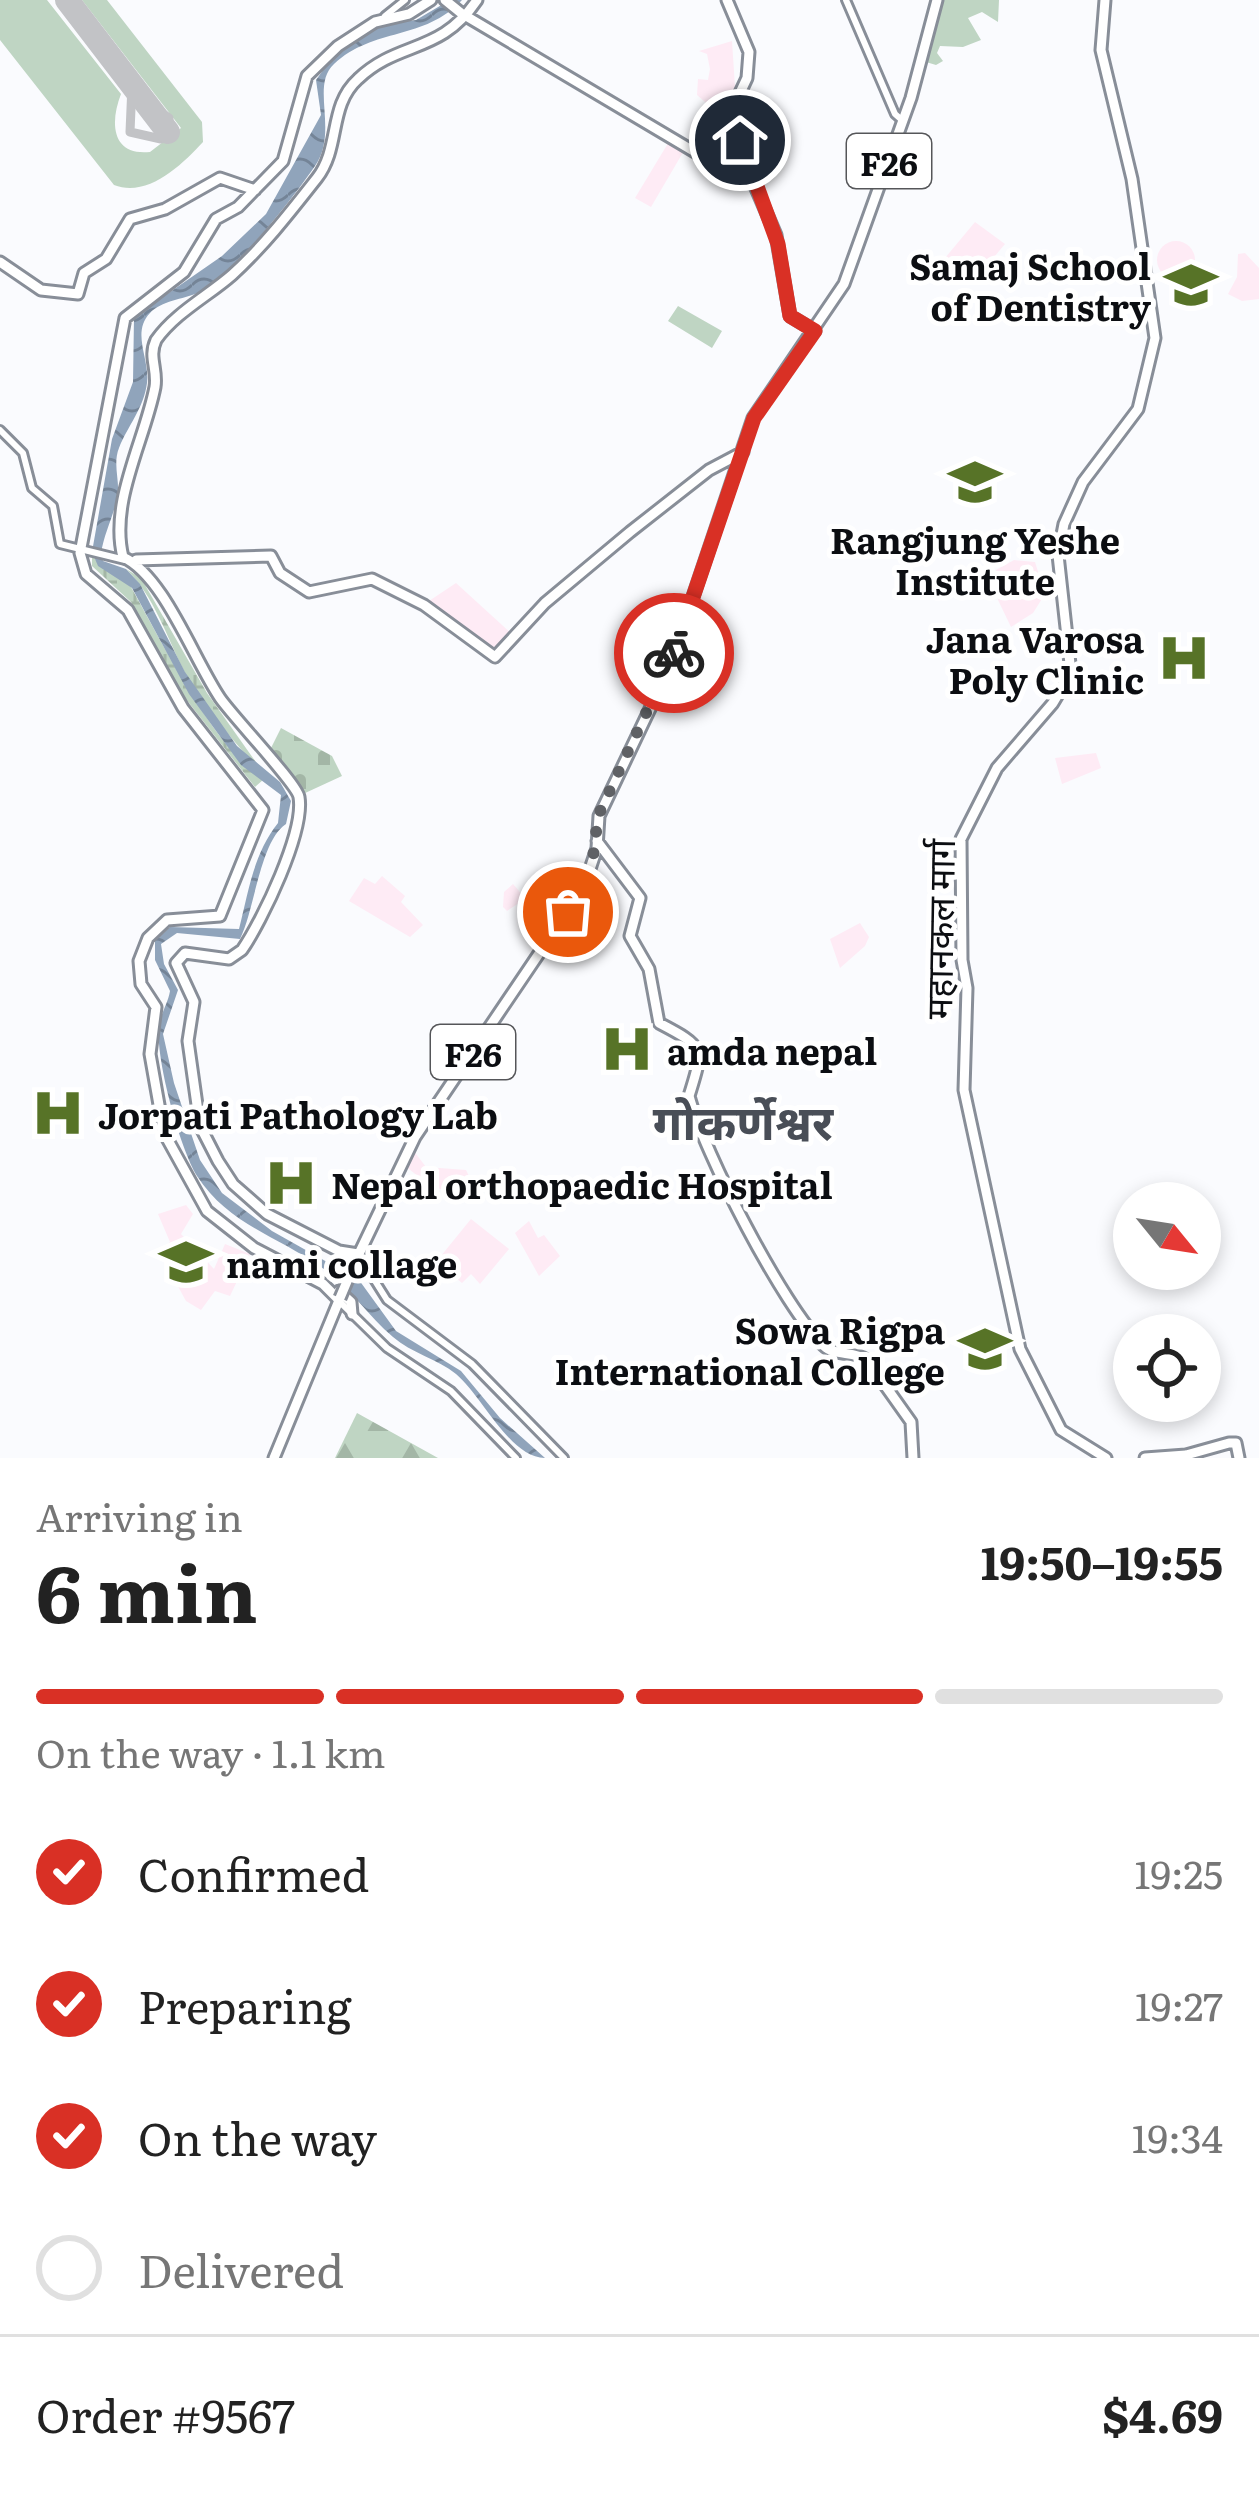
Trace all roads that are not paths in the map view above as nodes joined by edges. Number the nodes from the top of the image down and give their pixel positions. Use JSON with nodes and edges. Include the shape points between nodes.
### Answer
{"nodes":[{"id":1,"x":406,"y":0,"type":"edge"},
{"id":2,"x":431,"y":0,"type":"edge"},
{"id":3,"x":445,"y":0,"type":"edge"},
{"id":4,"x":477,"y":0,"type":"edge"},
{"id":5,"x":727,"y":0,"type":"edge"},
{"id":6,"x":846,"y":0,"type":"edge"},
{"id":7,"x":937,"y":0,"type":"edge"},
{"id":8,"x":1105,"y":0,"type":"edge"},
{"id":9,"x":463,"y":14,"type":"junction"},
{"id":10,"x":375,"y":22,"type":"junction"},
{"id":11,"x":903,"y":121,"type":"junction"},
{"id":12,"x":746,"y":165,"type":"junction"},
{"id":13,"x":255,"y":190,"type":"junction"},
{"id":14,"x":0,"y":262,"type":"edge"},
{"id":15,"x":815,"y":331,"type":"junction"},
{"id":16,"x":0,"y":430,"type":"edge"},
{"id":17,"x":742,"y":452,"type":"junction"},
{"id":18,"x":82,"y":553,"type":"junction"},
{"id":19,"x":127,"y":561,"type":"junction"},
{"id":20,"x":597,"y":844,"type":"junction"},
{"id":21,"x":357,"y":1257,"type":"junction"},
{"id":22,"x":370,"y":1273,"type":"dead end"},
{"id":23,"x":323,"y":1284,"type":"junction"},
{"id":24,"x":339,"y":1299,"type":"junction"},
{"id":25,"x":352,"y":1314,"type":"junction"},
{"id":26,"x":274,"y":1458,"type":"edge"},
{"id":27,"x":516,"y":1458,"type":"edge"},
{"id":28,"x":563,"y":1458,"type":"edge"},
{"id":29,"x":913,"y":1458,"type":"edge"},
{"id":30,"x":1106,"y":1458,"type":"edge"},
{"id":31,"x":1144,"y":1458,"type":"edge"},
{"id":32,"x":1239,"y":1458,"type":"edge"}],
"edges":[{"from":1,"to":10,"type":"street"},
{"from":2,"to":10,"type":"main road"},
{"from":3,"to":9,"type":"main road"},
{"from":4,"to":9,"type":"main road"},
{"from":5,"to":12,"type":"main road","via":[[749,52],[732,110]]},
{"from":6,"to":11,"type":"street"},
{"from":7,"to":11,"type":"main road","number":"F26"},
{"from":8,"to":30,"type":"main road","name":"महानकल मार्ग","via":[[1101,50],[1155,338],[1138,409],[1083,482],[1064,524],[1059,565],[1071,673],[992,776],[961,839],[964,1090],[1014,1328],[1058,1427]]},
{"from":9,"to":12,"type":"main road","via":[[732,174]]},
{"from":9,"to":19,"type":"main road","via":[[439,40],[355,81],[339,105],[318,176],[244,263],[156,340],[155,386],[125,508]]},
{"from":10,"to":13,"type":"main road","via":[[303,81],[288,153]]},
{"from":11,"to":15,"type":"main road","number":"F26","via":[[844,284]]},
{"from":12,"to":15,"type":"main road","via":[[776,235],[790,316]]},
{"from":13,"to":14,"type":"main road","via":[[220,178],[130,219],[106,259],[86,271],[79,293],[41,290]]},
{"from":13,"to":18,"type":"main road","via":[[216,219],[184,272],[123,324]]},
{"from":15,"to":17,"type":"main road","number":"F26","via":[[763,401]]},
{"from":16,"to":18,"type":"street","via":[[23,452],[32,488],[53,506],[60,544]]},
{"from":17,"to":19,"type":"main road","via":[[633,529],[495,656],[372,579],[309,592],[280,573],[271,556]]},
{"from":17,"to":20,"type":"main road","number":"F26","via":[[668,671],[598,816]]},
{"from":18,"to":19,"type":"street"},
{"from":18,"to":23,"type":"main road","via":[[84,570],[128,610],[183,708],[263,810],[220,916],[167,920],[141,951],[139,979],[156,1006],[150,1054],[168,1140],[207,1211],[254,1248]]},
{"from":19,"to":21,"type":"main road","via":[[300,798],[289,850],[245,946],[234,958],[189,953],[176,963],[194,1002],[188,1041],[200,1126],[251,1202]]},
{"from":20,"to":21,"type":"main road","number":"F26","via":[[570,910],[409,1147]]},
{"from":20,"to":29,"type":"main road","via":[[640,898],[630,936],[650,974],[658,1023],[690,1039],[700,1056],[689,1096],[714,1163],[801,1321],[828,1351],[866,1360],[911,1422]]},
{"from":21,"to":24,"type":"main road","number":"F26","bridge":true},
{"from":22,"to":28,"type":"street","via":[[390,1302],[472,1364]]},
{"from":23,"to":24,"type":"main road"},
{"from":23,"to":25,"type":"main road","via":[[346,1296]]},
{"from":24,"to":25,"type":"street"},
{"from":24,"to":26,"type":"main road","number":"F26"},
{"from":25,"to":27,"type":"street","via":[[441,1382]]},
{"from":31,"to":32,"type":"main road","via":[[1236,1443]]}]}
